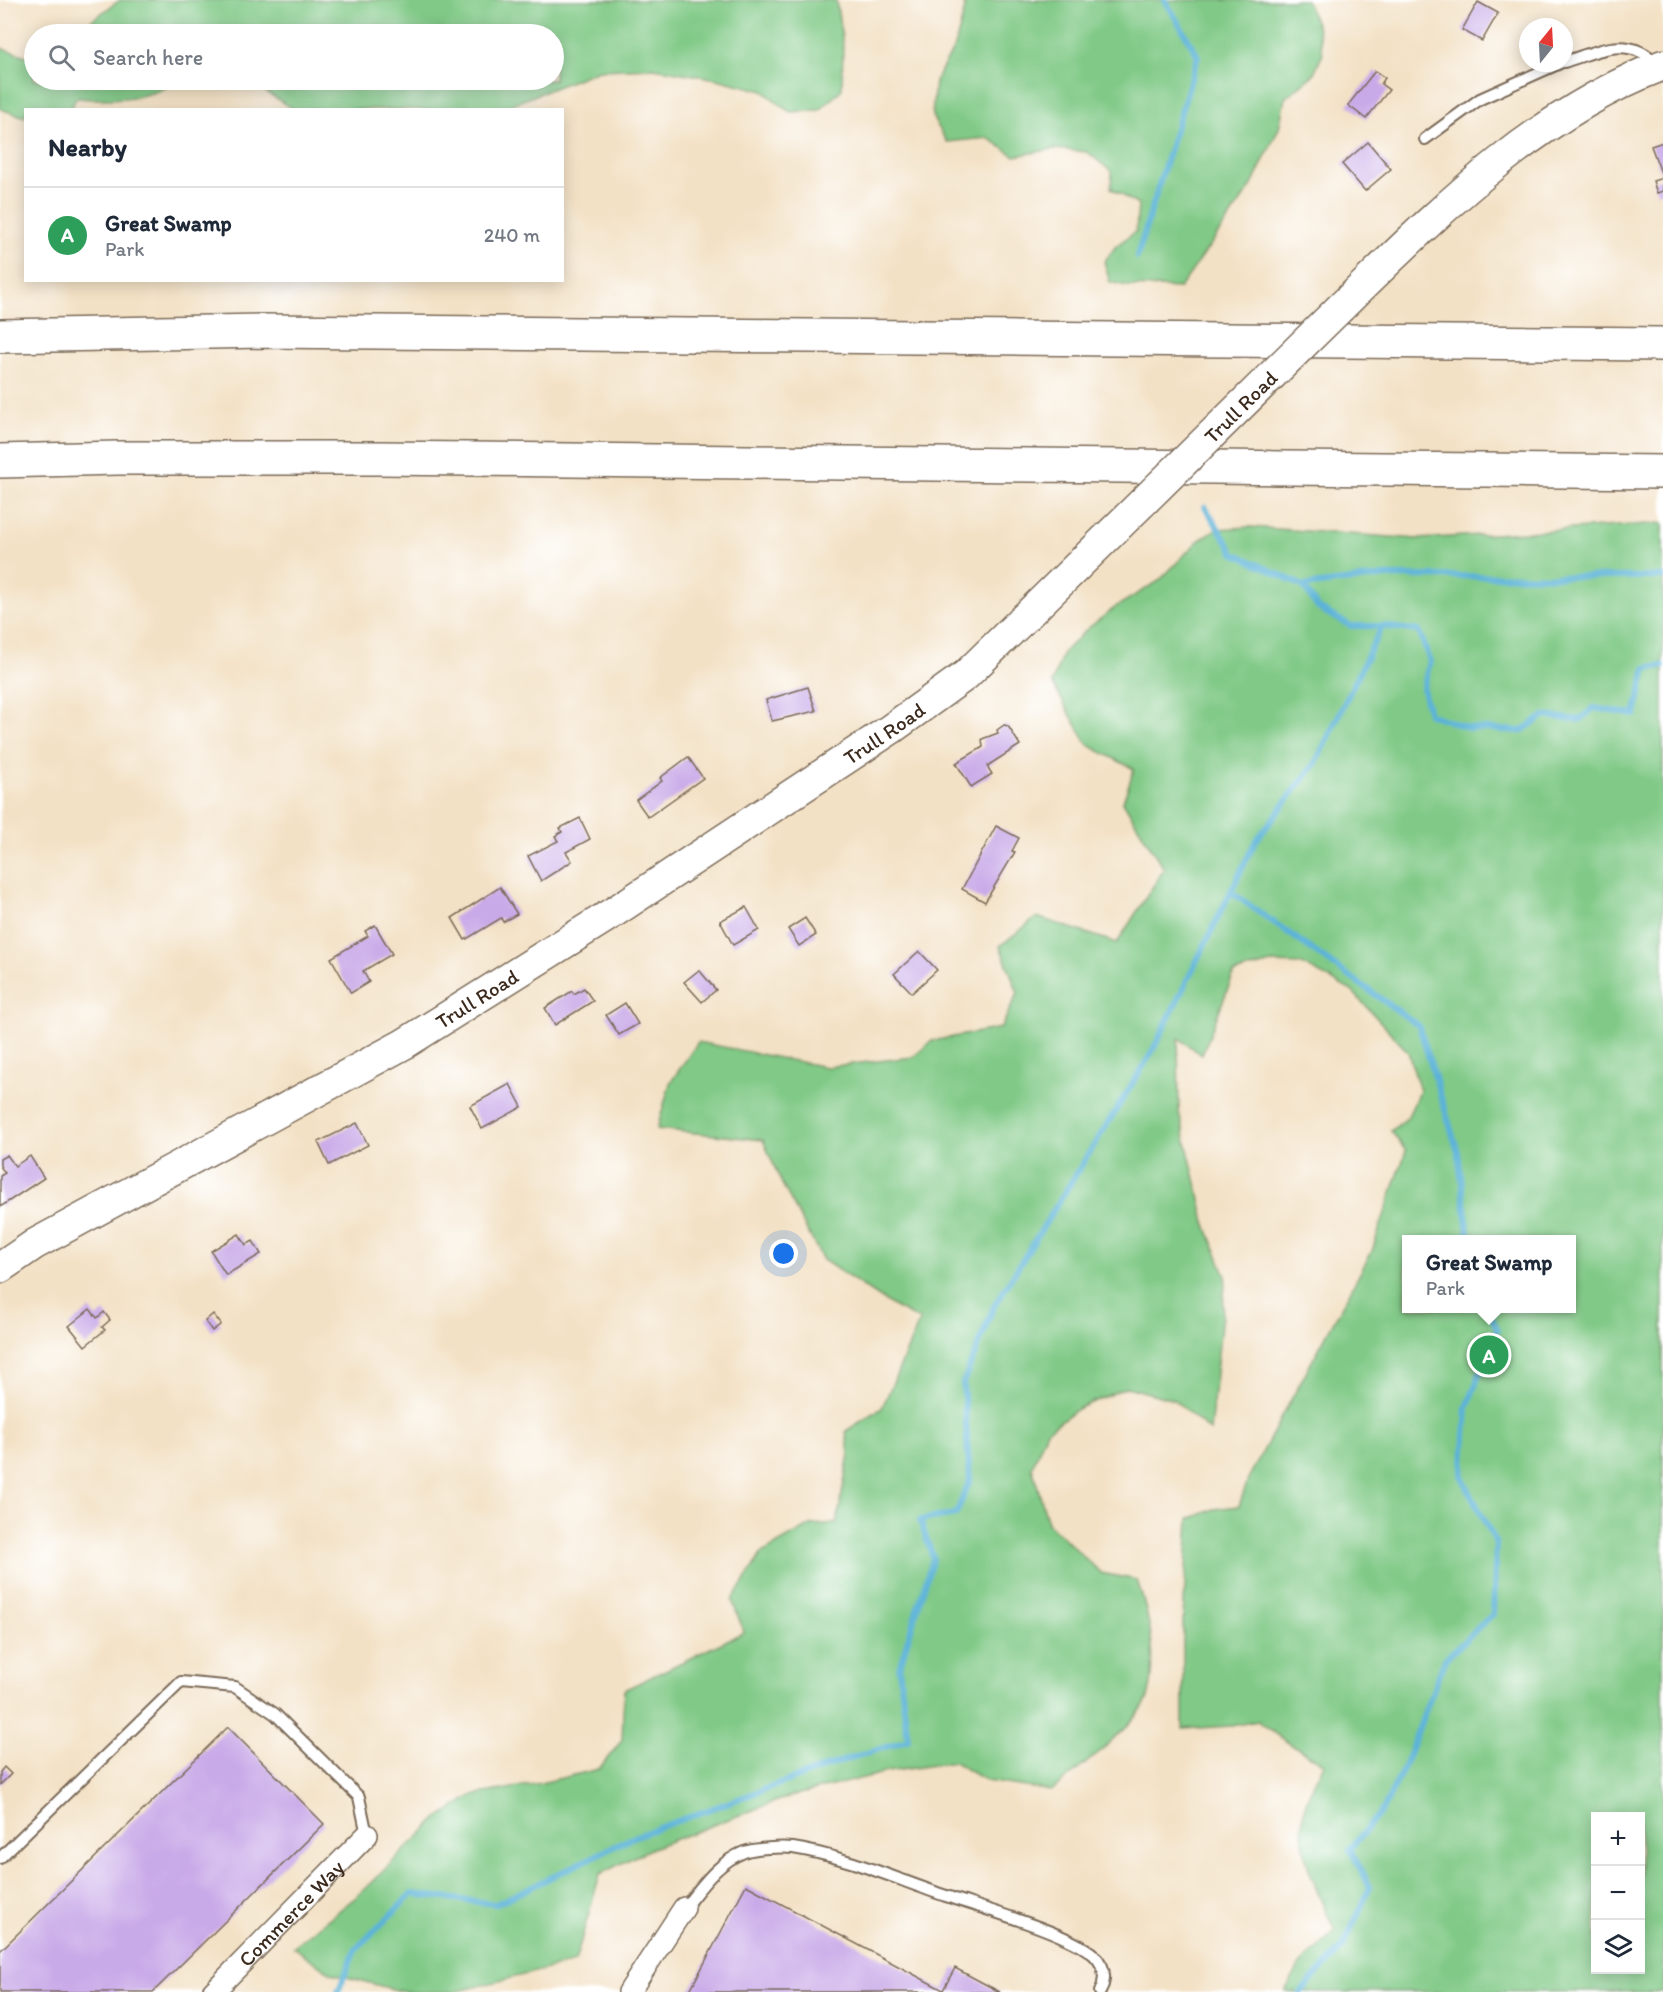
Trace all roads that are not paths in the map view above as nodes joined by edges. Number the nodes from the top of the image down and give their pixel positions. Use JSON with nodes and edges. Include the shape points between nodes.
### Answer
{"nodes":[{"id":1,"x":1573,"y":59,"type":"edge"},
{"id":2,"x":1661,"y":66,"type":"edge"},
{"id":3,"x":1540,"y":72,"type":"edge"},
{"id":4,"x":1425,"y":139,"type":"dead end"},
{"id":5,"x":0,"y":336,"type":"edge"},
{"id":6,"x":1663,"y":344,"type":"edge"},
{"id":7,"x":0,"y":461,"type":"edge"},
{"id":8,"x":1663,"y":472,"type":"edge"},
{"id":9,"x":0,"y":1268,"type":"edge"},
{"id":10,"x":368,"y":1835,"type":"joint"},
{"id":11,"x":0,"y":1858,"type":"edge"},
{"id":12,"x":684,"y":1908,"type":"joint"},
{"id":13,"x":213,"y":1992,"type":"edge"},
{"id":14,"x":629,"y":1992,"type":"edge"},
{"id":15,"x":1100,"y":1992,"type":"edge"}],
"edges":[{"from":1,"to":2,"type":"lane","via":[[1630,47],[1648,54]]},
{"from":2,"to":9,"type":"street","name":"Trull Road","bridge":true,"via":[[1589,101],[1504,156],[1449,202],[966,675],[614,912],[404,1044],[35,1244]]},
{"from":3,"to":4,"type":"lane","via":[[1480,99]]},
{"from":5,"to":6,"type":"highway","via":[[263,331]]},
{"from":7,"to":8,"type":"highway","via":[[379,458]]},
{"from":10,"to":11,"type":"lane","via":[[359,1797],[275,1714],[235,1687],[181,1682]]},
{"from":10,"to":13,"type":"street","name":"Commerce Way"},
{"from":12,"to":14,"type":"street"},
{"from":12,"to":15,"type":"lane","via":[[716,1869],[745,1852],[791,1848],[838,1860],[1069,1941],[1093,1954],[1104,1967],[1105,1983]]}]}
